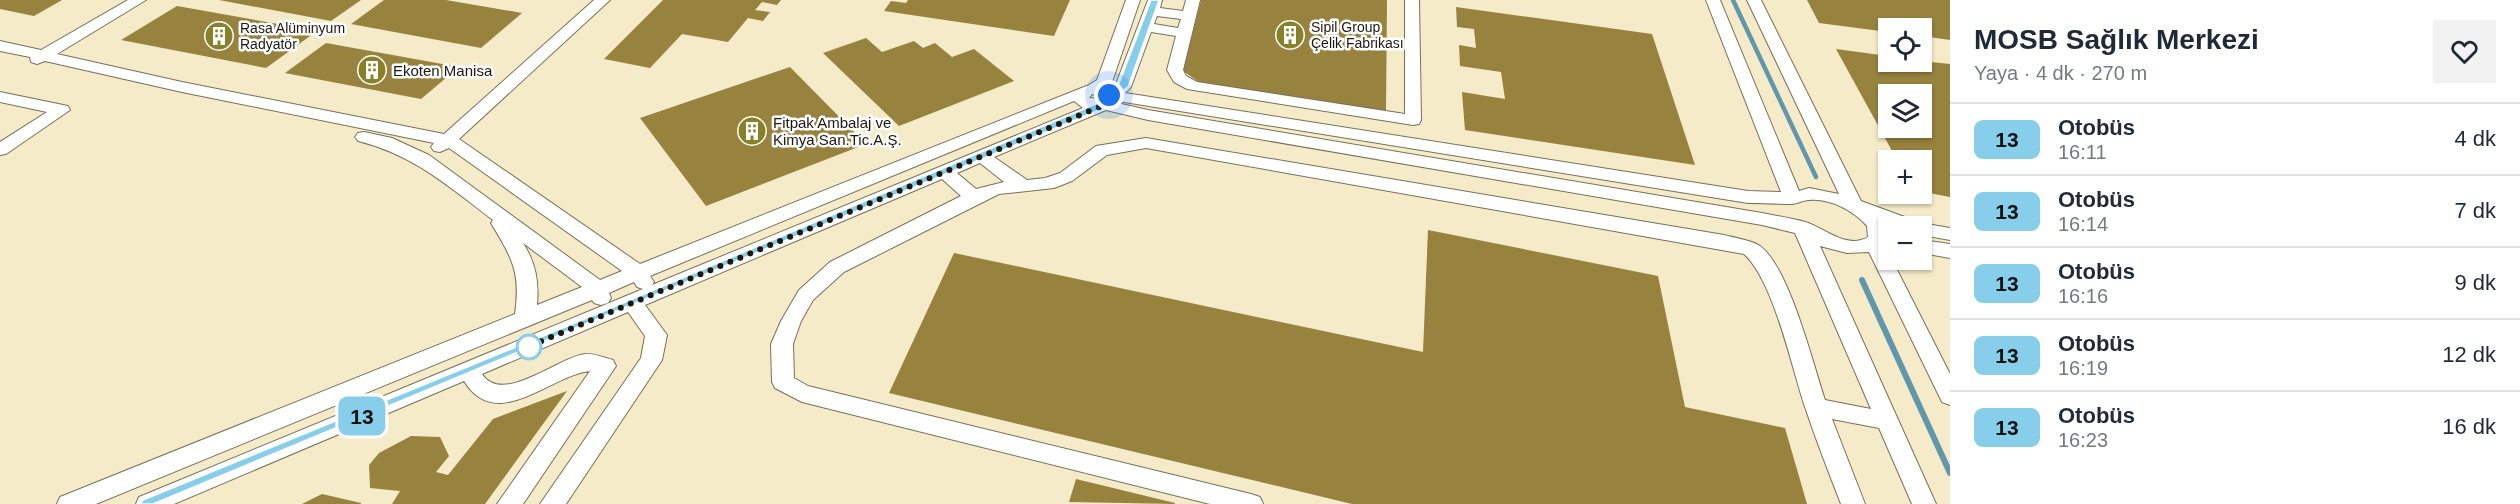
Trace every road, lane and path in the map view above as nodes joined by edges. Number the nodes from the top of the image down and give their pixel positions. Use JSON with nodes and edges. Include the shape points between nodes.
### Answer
{"nodes":[{"id":1,"x":139,"y":0,"type":"edge"},
{"id":2,"x":603,"y":0,"type":"edge"},
{"id":3,"x":1133,"y":0,"type":"edge"},
{"id":4,"x":1193,"y":0,"type":"edge"},
{"id":5,"x":1412,"y":0,"type":"edge"},
{"id":6,"x":1713,"y":0,"type":"edge"},
{"id":7,"x":1754,"y":0,"type":"edge"},
{"id":8,"x":1153,"y":5,"type":"edge"},
{"id":9,"x":1189,"y":16,"type":"junction"},
{"id":10,"x":1146,"y":27,"type":"junction"},
{"id":11,"x":1184,"y":33,"type":"junction"},
{"id":12,"x":0,"y":46,"type":"edge"},
{"id":13,"x":41,"y":57,"type":"junction"},
{"id":14,"x":0,"y":60,"type":"edge"},
{"id":15,"x":25,"y":66,"type":"junction"},
{"id":16,"x":1130,"y":67,"type":"junction"},
{"id":17,"x":1098,"y":95,"type":"junction"},
{"id":18,"x":0,"y":97,"type":"edge"},
{"id":19,"x":1168,"y":103,"type":"junction"},
{"id":20,"x":1148,"y":115,"type":"junction"},
{"id":21,"x":1054,"y":126,"type":"junction"},
{"id":22,"x":450,"y":141,"type":"junction"},
{"id":23,"x":0,"y":150,"type":"edge"},
{"id":24,"x":982,"y":156,"type":"junction"},
{"id":25,"x":423,"y":159,"type":"junction"},
{"id":26,"x":945,"y":172,"type":"junction"},
{"id":27,"x":1024,"y":186,"type":"junction"},
{"id":28,"x":974,"y":197,"type":"junction"},
{"id":29,"x":1793,"y":198,"type":"junction"},
{"id":30,"x":1854,"y":206,"type":"junction"},
{"id":31,"x":492,"y":211,"type":"junction"},
{"id":32,"x":1884,"y":216,"type":"edge"},
{"id":33,"x":1803,"y":229,"type":"junction"},
{"id":34,"x":1878,"y":229,"type":"edge"},
{"id":35,"x":1932,"y":231,"type":"edge"},
{"id":36,"x":1950,"y":234,"type":"edge"},
{"id":37,"x":1878,"y":244,"type":"edge"},
{"id":38,"x":1932,"y":248,"type":"edge"},
{"id":39,"x":1950,"y":251,"type":"edge"},
{"id":40,"x":1893,"y":270,"type":"edge"},
{"id":41,"x":639,"y":273,"type":"junction"},
{"id":42,"x":597,"y":288,"type":"junction"},
{"id":43,"x":642,"y":299,"type":"junction"},
{"id":44,"x":608,"y":314,"type":"junction"},
{"id":45,"x":525,"y":317,"type":"junction"},
{"id":46,"x":469,"y":371,"type":"junction"},
{"id":47,"x":1950,"y":396,"type":"edge"},
{"id":48,"x":1816,"y":407,"type":"junction"},
{"id":49,"x":1888,"y":421,"type":"junction"},
{"id":50,"x":182,"y":498,"type":"edge"},
{"id":51,"x":69,"y":504,"type":"edge"},
{"id":52,"x":148,"y":504,"type":"edge"},
{"id":53,"x":509,"y":504,"type":"edge"},
{"id":54,"x":552,"y":504,"type":"edge"},
{"id":55,"x":1251,"y":504,"type":"edge"},
{"id":56,"x":1853,"y":504,"type":"edge"},
{"id":57,"x":1924,"y":504,"type":"edge"}],
"edges":[{"from":1,"to":13,"type":"street"},
{"from":2,"to":22,"type":"street"},
{"from":3,"to":17,"type":"street"},
{"from":4,"to":9,"type":"street"},
{"from":5,"to":11,"type":"street","via":[[1413,120],[1193,86],[1180,79],[1175,70]]},
{"from":6,"to":29,"type":"street"},
{"from":7,"to":30,"type":"street"},
{"from":8,"to":9,"type":"street"},
{"from":8,"to":10,"type":"street"},
{"from":9,"to":11,"type":"street"},
{"from":10,"to":11,"type":"street"},
{"from":10,"to":16,"type":"street"},
{"from":12,"to":13,"type":"street"},
{"from":13,"to":15,"type":"street"},
{"from":13,"to":22,"type":"street"},
{"from":14,"to":15,"type":"street"},
{"from":15,"to":25,"type":"street","via":[[386,142]]},
{"from":16,"to":17,"type":"street","via":[[1123,87]]},
{"from":16,"to":19,"type":"street","via":[[1137,88]]},
{"from":17,"to":19,"type":"street"},
{"from":17,"to":20,"type":"street"},
{"from":17,"to":21,"type":"street"},
{"from":17,"to":41,"type":"street"},
{"from":18,"to":23,"type":"street","via":[[62,110]]},
{"from":19,"to":29,"type":"street","via":[[1627,179],[1748,197]]},
{"from":20,"to":21,"type":"street"},
{"from":20,"to":33,"type":"street"},
{"from":21,"to":24,"type":"street"},
{"from":22,"to":25,"type":"street"},
{"from":22,"to":41,"type":"street"},
{"from":24,"to":26,"type":"street"},
{"from":24,"to":27,"type":"street"},
{"from":25,"to":31,"type":"street"},
{"from":26,"to":28,"type":"street"},
{"from":26,"to":43,"type":"street"},
{"from":27,"to":28,"type":"street","via":[[996,188]]},
{"from":27,"to":48,"type":"street","via":[[1048,184],[1066,177],[1102,150],[1146,143],[1751,249],[1761,258],[1777,287]]},
{"from":28,"to":55,"type":"street","via":[[837,267],[806,295],[782,344],[783,382],[802,393]]},
{"from":29,"to":30,"type":"street","via":[[1816,195]]},
{"from":29,"to":33,"type":"street","via":[[1788,211]]},
{"from":30,"to":32,"type":"street"},
{"from":30,"to":34,"type":"street"},
{"from":31,"to":42,"type":"street"},
{"from":31,"to":45,"type":"street","via":[[522,257],[530,285]]},
{"from":33,"to":37,"type":"street","via":[[1834,243]]},
{"from":33,"to":49,"type":"street"},
{"from":35,"to":36,"type":"street"},
{"from":38,"to":39,"type":"street"},
{"from":40,"to":47,"type":"street"},
{"from":41,"to":42,"type":"street"},
{"from":41,"to":43,"type":"street"},
{"from":42,"to":44,"type":"street"},
{"from":42,"to":45,"type":"street"},
{"from":43,"to":44,"type":"street"},
{"from":43,"to":54,"type":"street","via":[[656,335],[651,360]]},
{"from":44,"to":46,"type":"street"},
{"from":45,"to":51,"type":"street"},
{"from":46,"to":50,"type":"street"},
{"from":46,"to":53,"type":"street","via":[[479,387],[494,394],[513,393],[586,362],[605,366]]},
{"from":48,"to":49,"type":"street"},
{"from":48,"to":56,"type":"street"},
{"from":49,"to":57,"type":"street"},
{"from":50,"to":52,"type":"street"}]}
